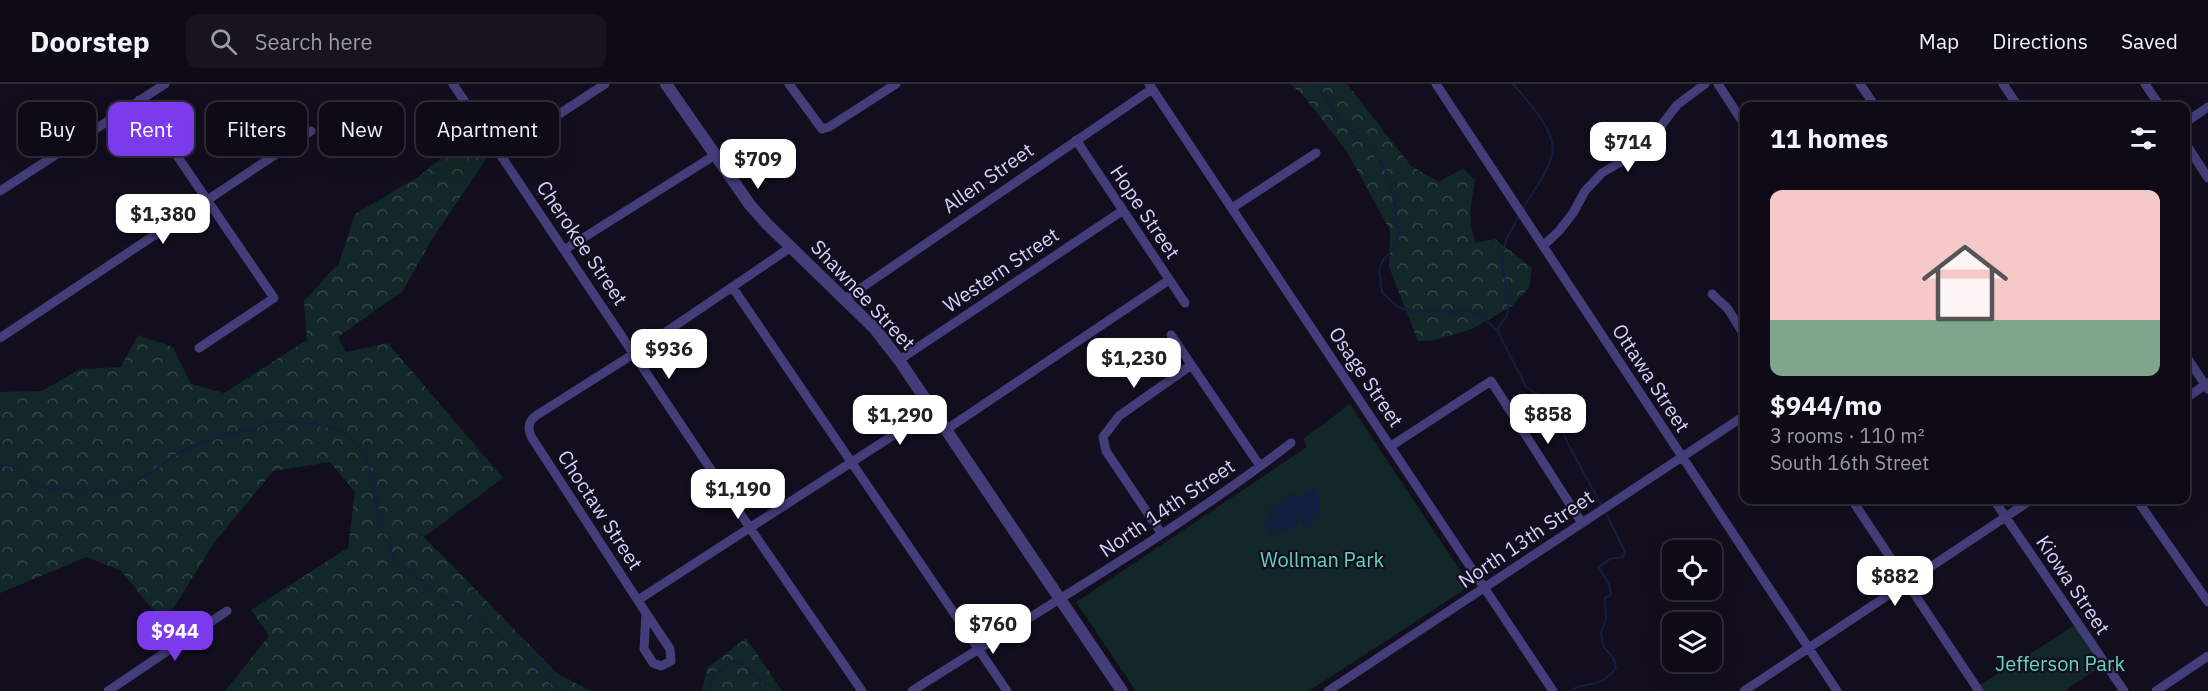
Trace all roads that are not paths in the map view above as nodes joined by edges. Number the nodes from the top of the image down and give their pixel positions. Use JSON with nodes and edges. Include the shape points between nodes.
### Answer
{"nodes":[{"id":1,"x":165,"y":84,"type":"edge"},
{"id":2,"x":453,"y":84,"type":"edge"},
{"id":3,"x":605,"y":84,"type":"edge"},
{"id":4,"x":666,"y":84,"type":"edge"},
{"id":5,"x":789,"y":84,"type":"edge"},
{"id":6,"x":896,"y":84,"type":"edge"},
{"id":7,"x":1436,"y":84,"type":"edge"},
{"id":8,"x":1705,"y":84,"type":"edge"},
{"id":9,"x":1718,"y":84,"type":"edge"},
{"id":10,"x":1860,"y":84,"type":"edge"},
{"id":11,"x":2003,"y":84,"type":"edge"},
{"id":12,"x":2145,"y":84,"type":"edge"},
{"id":13,"x":1151,"y":86,"type":"edge"},
{"id":14,"x":139,"y":100,"type":"junction"},
{"id":15,"x":465,"y":102,"type":"edge"},
{"id":16,"x":1872,"y":102,"type":"edge"},
{"id":17,"x":2015,"y":102,"type":"edge"},
{"id":18,"x":2157,"y":102,"type":"edge"},
{"id":19,"x":2208,"y":108,"type":"edge"},
{"id":20,"x":559,"y":114,"type":"edge"},
{"id":21,"x":1740,"y":118,"type":"edge"},
{"id":22,"x":2190,"y":119,"type":"edge"},
{"id":23,"x":311,"y":131,"type":"dead end"},
{"id":24,"x":1076,"y":140,"type":"junction"},
{"id":25,"x":2190,"y":150,"type":"edge"},
{"id":26,"x":1316,"y":153,"type":"dead end"},
{"id":27,"x":715,"y":155,"type":"junction"},
{"id":28,"x":502,"y":156,"type":"edge"},
{"id":29,"x":2208,"y":178,"type":"edge"},
{"id":30,"x":0,"y":191,"type":"edge"},
{"id":31,"x":206,"y":200,"type":"junction"},
{"id":32,"x":1232,"y":208,"type":"junction"},
{"id":33,"x":1122,"y":211,"type":"junction"},
{"id":34,"x":1543,"y":246,"type":"junction"},
{"id":35,"x":791,"y":247,"type":"junction"},
{"id":36,"x":564,"y":250,"type":"junction"},
{"id":37,"x":1169,"y":280,"type":"junction"},
{"id":38,"x":733,"y":288,"type":"junction"},
{"id":39,"x":1712,"y":294,"type":"dead end"},
{"id":40,"x":845,"y":299,"type":"junction"},
{"id":41,"x":1185,"y":303,"type":"dead end"},
{"id":42,"x":1740,"y":328,"type":"edge"},
{"id":43,"x":1171,"y":335,"type":"dead end"},
{"id":44,"x":0,"y":338,"type":"edge"},
{"id":45,"x":199,"y":348,"type":"dead end"},
{"id":46,"x":635,"y":354,"type":"junction"},
{"id":47,"x":899,"y":360,"type":"junction"},
{"id":48,"x":2190,"y":362,"type":"edge"},
{"id":49,"x":1190,"y":366,"type":"junction"},
{"id":50,"x":2207,"y":386,"type":"edge"},
{"id":51,"x":2190,"y":396,"type":"edge"},
{"id":52,"x":934,"y":409,"type":"junction"},
{"id":53,"x":1740,"y":419,"type":"edge"},
{"id":54,"x":947,"y":429,"type":"junction"},
{"id":55,"x":1291,"y":443,"type":"dead end"},
{"id":56,"x":1390,"y":446,"type":"junction"},
{"id":57,"x":1682,"y":458,"type":"junction"},
{"id":58,"x":852,"y":461,"type":"junction"},
{"id":59,"x":1260,"y":466,"type":"junction"},
{"id":60,"x":1855,"y":504,"type":"edge"},
{"id":61,"x":1997,"y":504,"type":"edge"},
{"id":62,"x":2025,"y":504,"type":"edge"},
{"id":63,"x":2140,"y":504,"type":"edge"},
{"id":64,"x":2005,"y":517,"type":"junction"},
{"id":65,"x":1582,"y":523,"type":"junction"},
{"id":66,"x":750,"y":528,"type":"junction"},
{"id":67,"x":1161,"y":533,"type":"junction"},
{"id":68,"x":1906,"y":584,"type":"junction"},
{"id":69,"x":1484,"y":590,"type":"junction"},
{"id":70,"x":1060,"y":598,"type":"junction"},
{"id":71,"x":638,"y":600,"type":"junction"},
{"id":72,"x":2208,"y":602,"type":"edge"},
{"id":73,"x":228,"y":611,"type":"dead end"},
{"id":74,"x":646,"y":613,"type":"junction"},
{"id":75,"x":978,"y":648,"type":"junction"},
{"id":76,"x":1809,"y":648,"type":"junction"},
{"id":77,"x":2208,"y":656,"type":"edge"},
{"id":78,"x":1552,"y":689,"type":"edge"},
{"id":79,"x":108,"y":691,"type":"edge"},
{"id":80,"x":862,"y":691,"type":"edge"},
{"id":81,"x":912,"y":691,"type":"edge"},
{"id":82,"x":1007,"y":691,"type":"edge"},
{"id":83,"x":1122,"y":691,"type":"edge"},
{"id":84,"x":1328,"y":691,"type":"edge"},
{"id":85,"x":1744,"y":691,"type":"edge"},
{"id":86,"x":1837,"y":691,"type":"edge"},
{"id":87,"x":1979,"y":691,"type":"edge"},
{"id":88,"x":2124,"y":691,"type":"edge"},
{"id":89,"x":2156,"y":691,"type":"edge"}],
"edges":[{"from":1,"to":14,"type":"street"},
{"from":2,"to":15,"type":"street","name":"Cherokee Street"},
{"from":3,"to":20,"type":"street"},
{"from":4,"to":27,"type":"street","name":"Shawnee Street"},
{"from":5,"to":6,"type":"street","via":[[822,129]]},
{"from":7,"to":34,"type":"street","name":"Ottawa Street"},
{"from":8,"to":34,"type":"street","via":[[1677,105],[1637,152],[1602,173],[1559,231]]},
{"from":9,"to":21,"type":"street"},
{"from":10,"to":16,"type":"street"},
{"from":11,"to":17,"type":"street"},
{"from":12,"to":18,"type":"street"},
{"from":13,"to":24,"type":"street","name":"Allen Street"},
{"from":13,"to":32,"type":"street","name":"Osage Street"},
{"from":14,"to":30,"type":"street"},
{"from":14,"to":31,"type":"street"},
{"from":19,"to":22,"type":"street"},
{"from":23,"to":31,"type":"street"},
{"from":24,"to":33,"type":"street","name":"Hope Street"},
{"from":24,"to":40,"type":"street","name":"Allen Street"},
{"from":25,"to":29,"type":"street"},
{"from":26,"to":32,"type":"street"},
{"from":27,"to":35,"type":"street","name":"Shawnee Street","via":[[750,205]]},
{"from":27,"to":36,"type":"street"},
{"from":28,"to":36,"type":"street","name":"Cherokee Street"},
{"from":31,"to":44,"type":"street"},
{"from":31,"to":45,"type":"street","via":[[274,298]]},
{"from":32,"to":56,"type":"street","name":"Osage Street"},
{"from":33,"to":37,"type":"street","name":"Hope Street"},
{"from":33,"to":47,"type":"street","name":"Western Street"},
{"from":34,"to":57,"type":"street","name":"Ottawa Street"},
{"from":35,"to":38,"type":"street"},
{"from":35,"to":40,"type":"street","name":"Shawnee Street"},
{"from":36,"to":46,"type":"street","name":"Cherokee Street"},
{"from":37,"to":41,"type":"street","name":"Hope Street"},
{"from":37,"to":54,"type":"street"},
{"from":38,"to":46,"type":"street"},
{"from":38,"to":58,"type":"street"},
{"from":39,"to":42,"type":"street"},
{"from":40,"to":47,"type":"street","name":"Shawnee Street"},
{"from":43,"to":49,"type":"street"},
{"from":46,"to":66,"type":"street","name":"Cherokee Street"},
{"from":46,"to":71,"type":"street","name":"Choctaw Street","via":[[537,415],[528,425],[532,438]]},
{"from":47,"to":52,"type":"street","name":"Shawnee Street"},
{"from":48,"to":50,"type":"street"},
{"from":49,"to":59,"type":"street"},
{"from":49,"to":67,"type":"street","via":[[1119,416],[1103,437],[1106,451]]},
{"from":50,"to":51,"type":"street"},
{"from":52,"to":54,"type":"street","name":"Shawnee Street"},
{"from":52,"to":58,"type":"street"},
{"from":53,"to":57,"type":"street","name":"North 13th Street"},
{"from":54,"to":70,"type":"street","name":"Shawnee Street"},
{"from":55,"to":59,"type":"street","name":"North 14th Street"},
{"from":56,"to":65,"type":"street","via":[[1491,381]]},
{"from":56,"to":69,"type":"street","name":"Osage Street"},
{"from":57,"to":65,"type":"street","name":"North 13th Street"},
{"from":57,"to":76,"type":"street","name":"Ottawa Street"},
{"from":58,"to":66,"type":"street"},
{"from":58,"to":75,"type":"street"},
{"from":59,"to":67,"type":"street","name":"North 14th Street"},
{"from":60,"to":68,"type":"street"},
{"from":61,"to":64,"type":"street","name":"Kiowa Street"},
{"from":62,"to":64,"type":"street"},
{"from":63,"to":72,"type":"street"},
{"from":64,"to":68,"type":"street"},
{"from":64,"to":88,"type":"street","name":"Kiowa Street"},
{"from":65,"to":69,"type":"street","name":"North 13th Street"},
{"from":66,"to":71,"type":"street"},
{"from":66,"to":80,"type":"street","name":"Cherokee Street"},
{"from":67,"to":70,"type":"street","name":"North 14th Street"},
{"from":68,"to":76,"type":"street"},
{"from":68,"to":87,"type":"street"},
{"from":69,"to":78,"type":"street","name":"Osage Street"},
{"from":69,"to":84,"type":"street","name":"North 13th Street"},
{"from":70,"to":75,"type":"street","name":"North 14th Street"},
{"from":70,"to":83,"type":"street","name":"Shawnee Street"},
{"from":71,"to":74,"type":"street","name":"Choctaw Street"},
{"from":73,"to":79,"type":"street"},
{"from":74,"to":74,"type":"street","name":"Choctaw Street","via":[[644,649],[653,663],[660,666],[671,661],[672,654]]},
{"from":75,"to":81,"type":"street","name":"North 14th Street"},
{"from":75,"to":82,"type":"street"},
{"from":76,"to":85,"type":"street"},
{"from":76,"to":86,"type":"street","name":"Ottawa Street"},
{"from":77,"to":89,"type":"street"}]}
